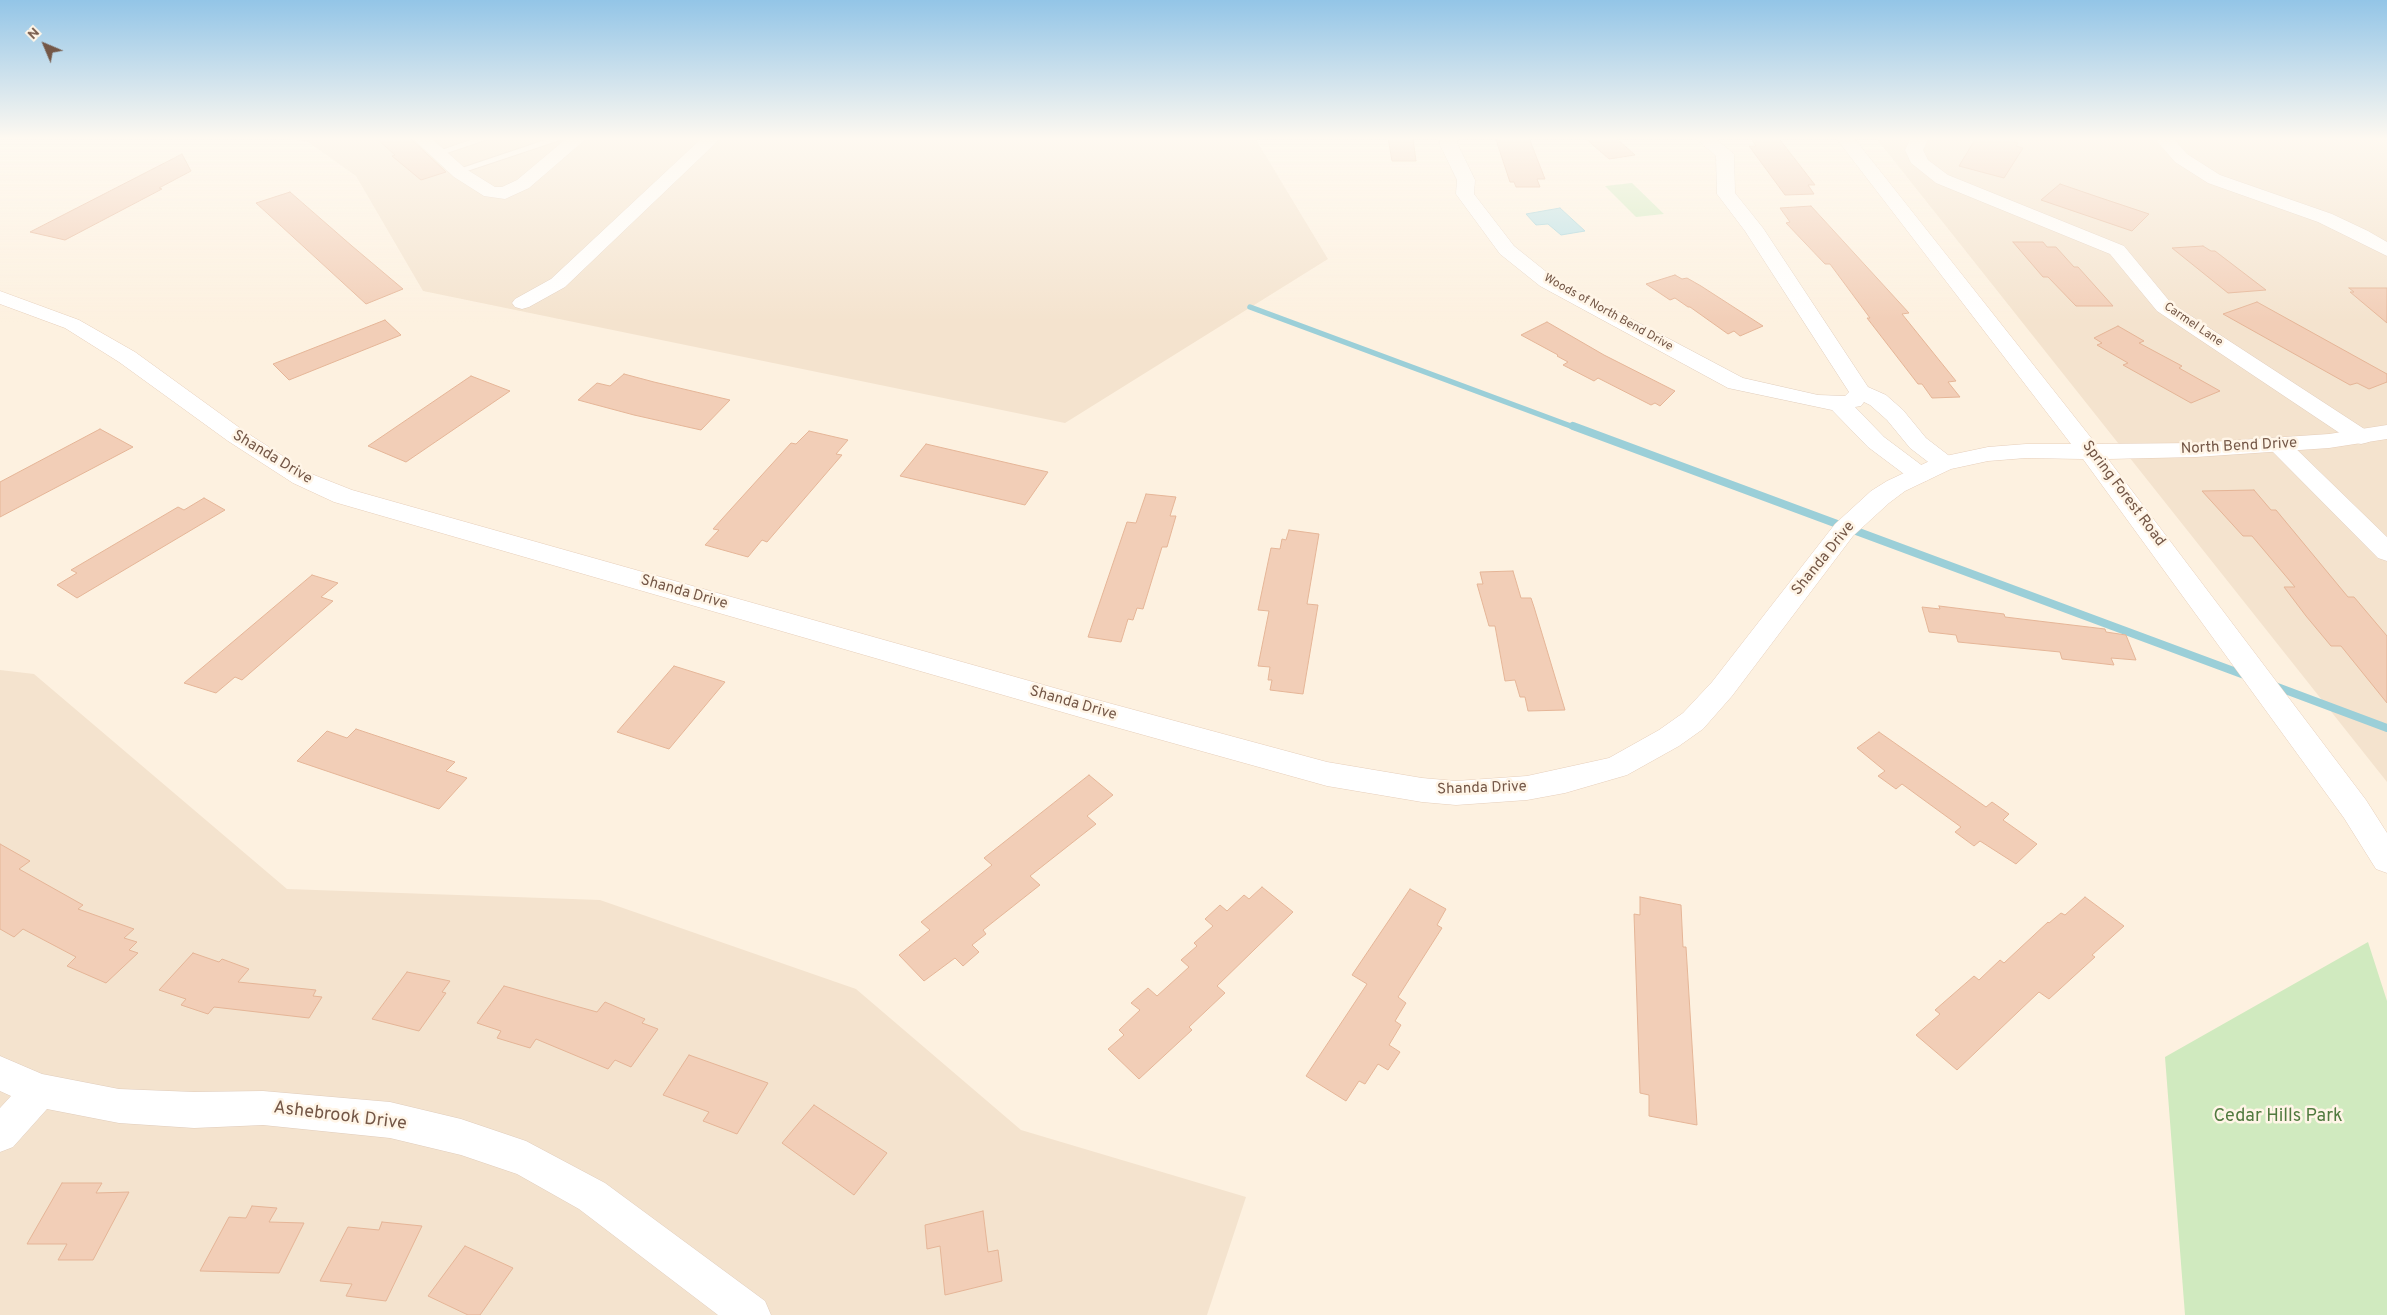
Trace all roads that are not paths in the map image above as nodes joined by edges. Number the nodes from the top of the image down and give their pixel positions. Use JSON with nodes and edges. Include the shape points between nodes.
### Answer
{"nodes":[{"id":1,"x":647,"y":199,"type":"edge"},
{"id":2,"x":1469,"y":199,"type":"edge"},
{"id":3,"x":1730,"y":199,"type":"edge"},
{"id":4,"x":1893,"y":199,"type":"edge"},
{"id":5,"x":1992,"y":199,"type":"edge"},
{"id":6,"x":2272,"y":199,"type":"edge"},
{"id":7,"x":2387,"y":250,"type":"edge"},
{"id":8,"x":0,"y":297,"type":"edge"},
{"id":9,"x":522,"y":303,"type":"dead end"},
{"id":10,"x":1860,"y":392,"type":"junction"},
{"id":11,"x":1839,"y":404,"type":"junction"},
{"id":12,"x":2387,"y":432,"type":"edge"},
{"id":13,"x":2361,"y":437,"type":"junction"},
{"id":14,"x":2279,"y":445,"type":"junction"},
{"id":15,"x":2090,"y":450,"type":"junction"},
{"id":16,"x":1944,"y":463,"type":"junction"},
{"id":17,"x":1920,"y":475,"type":"junction"},
{"id":18,"x":2387,"y":552,"type":"edge"},
{"id":19,"x":2387,"y":860,"type":"edge"},
{"id":20,"x":0,"y":1073,"type":"edge"},
{"id":21,"x":40,"y":1091,"type":"junction"},
{"id":22,"x":0,"y":1134,"type":"edge"},
{"id":23,"x":751,"y":1315,"type":"edge"}],
"edges":[{"from":1,"to":9,"type":"street","via":[[558,283]]},
{"from":2,"to":11,"type":"street","name":"Woods of North Bend Drive","via":[[1507,250],[1547,282],[1736,382]]},
{"from":3,"to":10,"type":"street","via":[[1753,228]]},
{"from":4,"to":15,"type":"street","name":"Spring Forest Road"},
{"from":5,"to":13,"type":"street","name":"Carmel Lane","via":[[2117,250],[2164,307]]},
{"from":6,"to":7,"type":"street","via":[[2362,234]]},
{"from":8,"to":17,"type":"street","name":"Shanda Drive","via":[[72,324],[127,357],[236,436],[301,478],[344,496],[1320,772],[1422,790],[1456,793],[1499,791],[1564,781],[1617,768],[1669,738],[1693,721],[1722,689],[1844,530],[1880,497]]},
{"from":10,"to":11,"type":"street","via":[[1853,401]]},
{"from":10,"to":16,"type":"street","via":[[1878,400],[1918,443]]},
{"from":11,"to":17,"type":"street","via":[[1876,442]]},
{"from":12,"to":13,"type":"street","name":"North Bend Drive"},
{"from":13,"to":14,"type":"street","name":"North Bend Drive"},
{"from":14,"to":15,"type":"street","name":"North Bend Drive","via":[[2148,452]]},
{"from":14,"to":18,"type":"street"},
{"from":15,"to":16,"type":"street","name":"Shanda Drive","via":[[1988,454]]},
{"from":15,"to":19,"type":"street","name":"Spring Forest Road","via":[[2355,809]]},
{"from":16,"to":17,"type":"street","name":"Shanda Drive"},
{"from":20,"to":21,"type":"street","name":"Ashebrook Drive"},
{"from":21,"to":22,"type":"street"},
{"from":21,"to":23,"type":"street","name":"Ashebrook Drive","via":[[119,1106],[194,1110],[263,1108],[390,1120],[461,1137],[526,1159],[592,1196]]}]}
